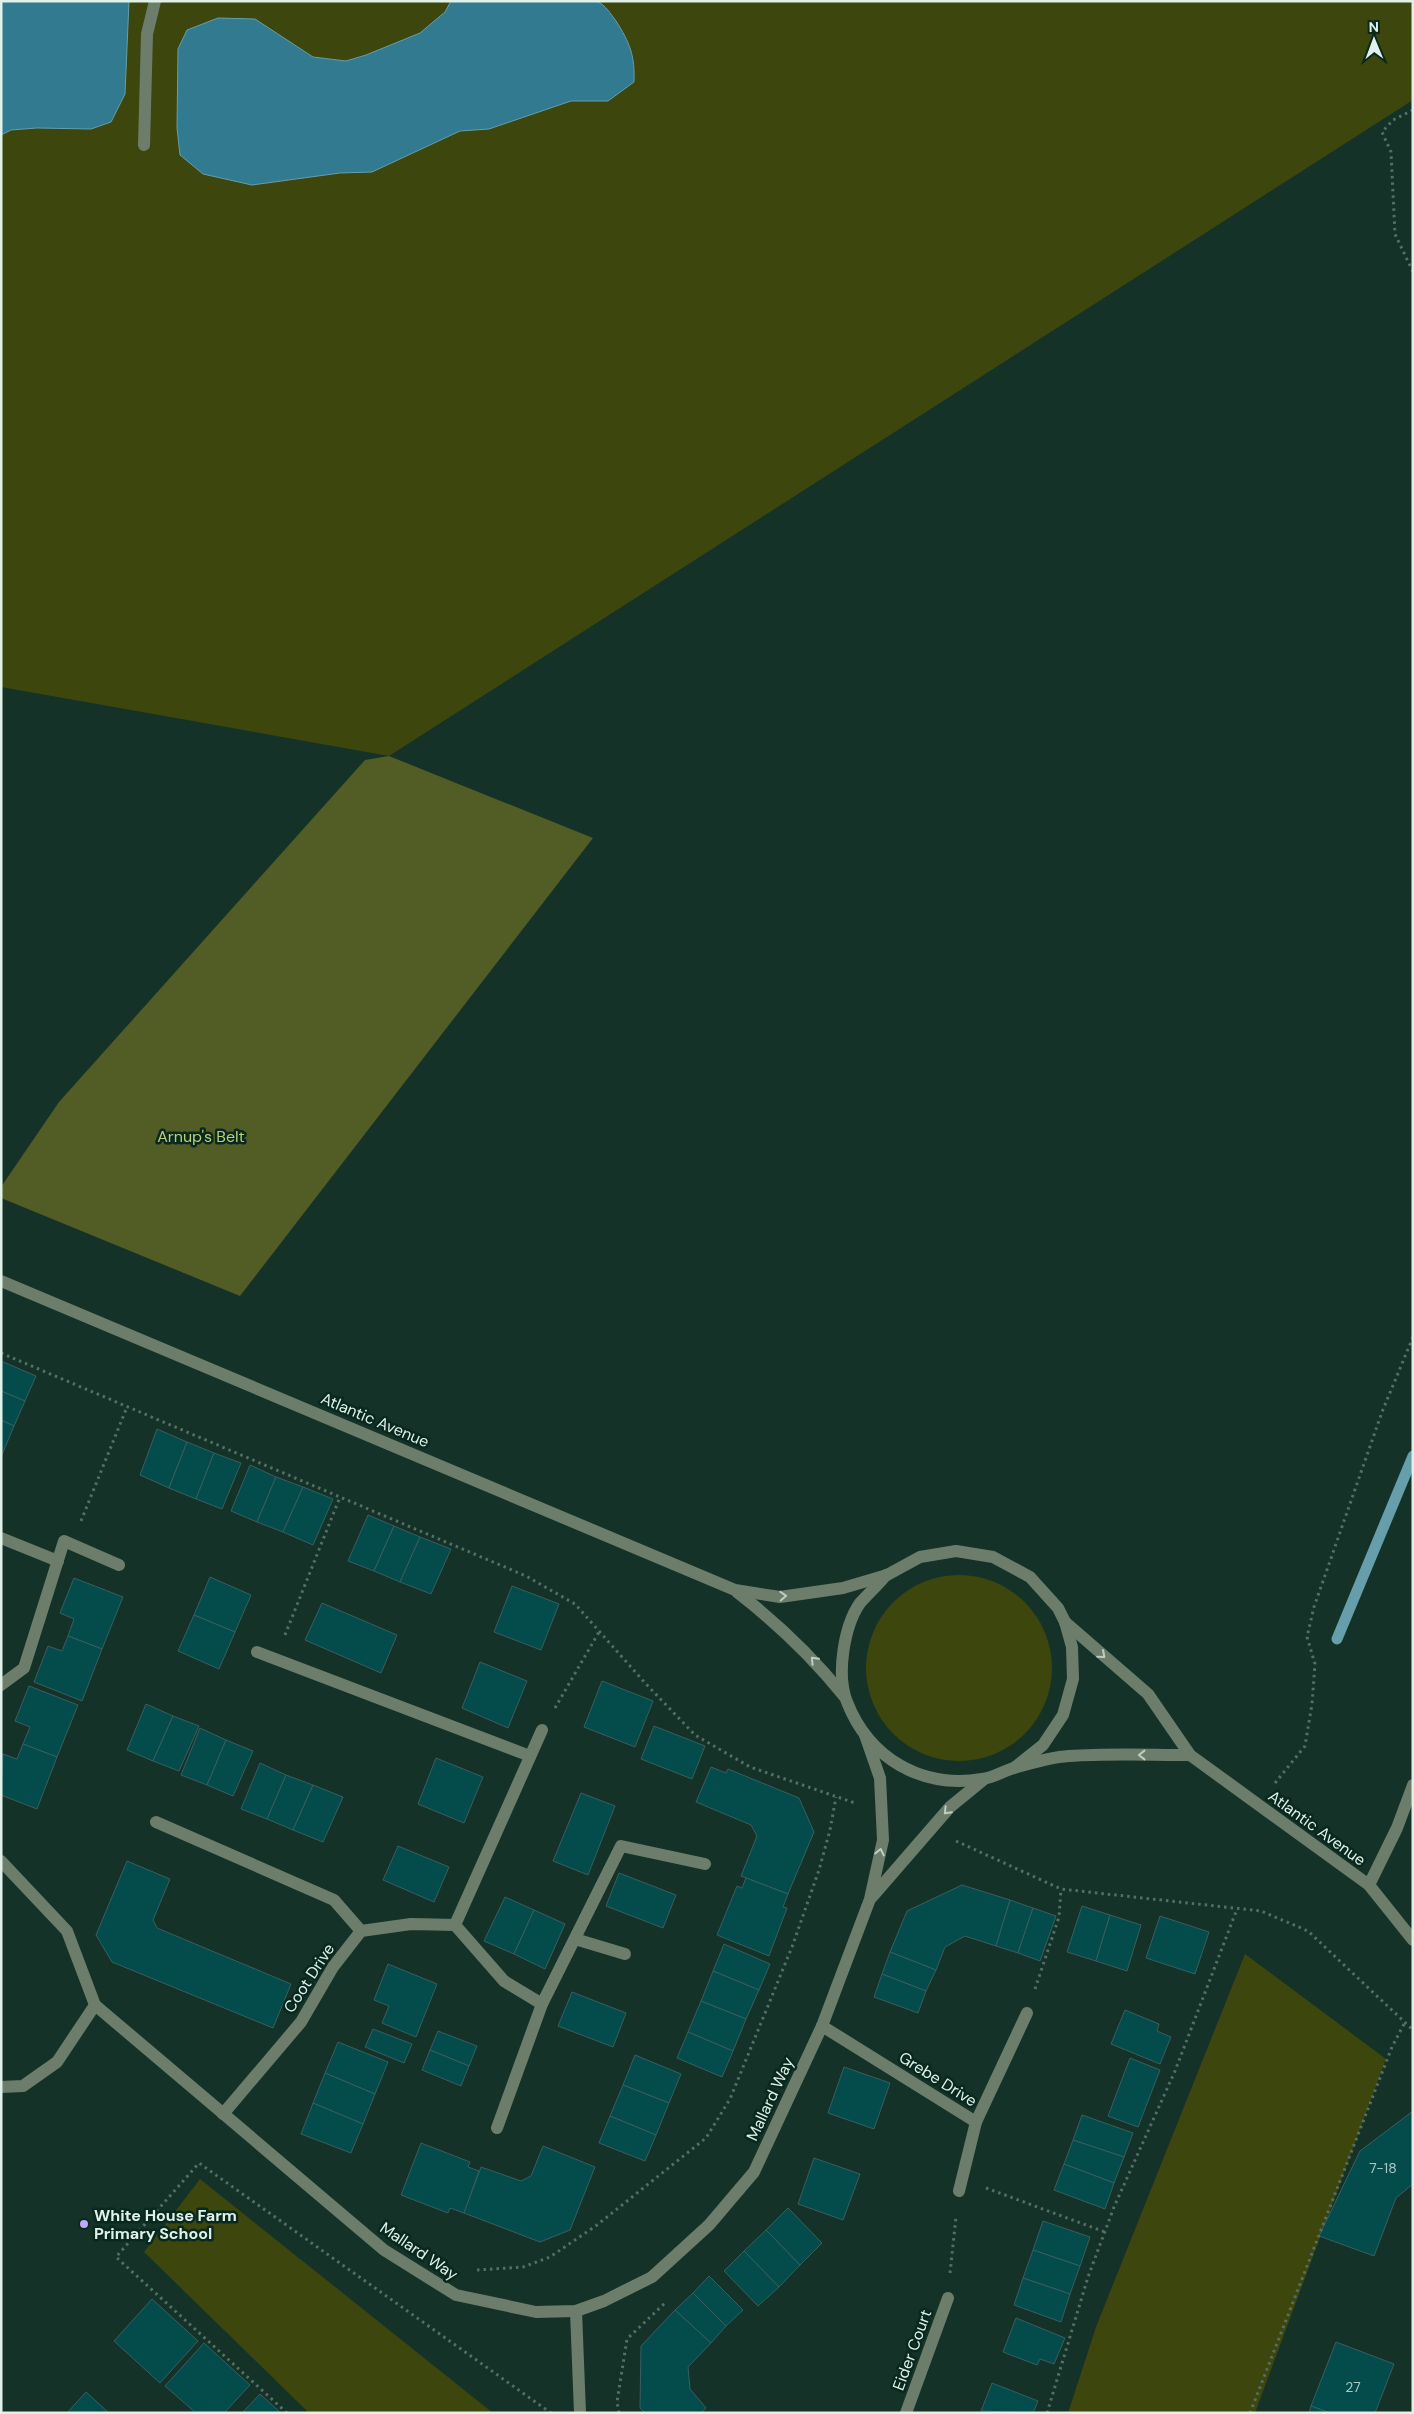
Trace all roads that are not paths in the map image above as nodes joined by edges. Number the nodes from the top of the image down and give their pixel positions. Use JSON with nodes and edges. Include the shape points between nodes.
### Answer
{"nodes":[{"id":1,"x":155,"y":1,"type":"edge"},
{"id":2,"x":144,"y":145,"type":"dead end"},
{"id":3,"x":1,"y":1281,"type":"edge"},
{"id":4,"x":1,"y":1538,"type":"edge"},
{"id":5,"x":58,"y":1561,"type":"junction"},
{"id":6,"x":119,"y":1565,"type":"dead end"},
{"id":7,"x":887,"y":1574,"type":"junction"},
{"id":8,"x":735,"y":1590,"type":"junction"},
{"id":9,"x":1065,"y":1622,"type":"junction"},
{"id":10,"x":257,"y":1652,"type":"dead end"},
{"id":11,"x":1,"y":1685,"type":"edge"},
{"id":12,"x":845,"y":1697,"type":"junction"},
{"id":13,"x":542,"y":1730,"type":"road end"},
{"id":14,"x":865,"y":1735,"type":"junction"},
{"id":15,"x":1190,"y":1755,"type":"junction"},
{"id":16,"x":530,"y":1756,"type":"junction"},
{"id":17,"x":1014,"y":1768,"type":"junction"},
{"id":18,"x":984,"y":1779,"type":"junction"},
{"id":19,"x":1413,"y":1785,"type":"edge"},
{"id":20,"x":156,"y":1822,"type":"dead end"},
{"id":21,"x":1,"y":1862,"type":"edge"},
{"id":22,"x":705,"y":1864,"type":"dead end"},
{"id":23,"x":1369,"y":1885,"type":"junction"},
{"id":24,"x":870,"y":1899,"type":"junction"},
{"id":25,"x":455,"y":1925,"type":"junction"},
{"id":26,"x":361,"y":1931,"type":"junction"},
{"id":27,"x":575,"y":1939,"type":"junction"},
{"id":28,"x":1413,"y":1940,"type":"edge"},
{"id":29,"x":625,"y":1954,"type":"dead end"},
{"id":30,"x":542,"y":2004,"type":"junction"},
{"id":31,"x":95,"y":2005,"type":"junction"},
{"id":32,"x":1027,"y":2013,"type":"road end"},
{"id":33,"x":822,"y":2026,"type":"junction"},
{"id":34,"x":1,"y":2087,"type":"edge"},
{"id":35,"x":223,"y":2114,"type":"junction"},
{"id":36,"x":976,"y":2122,"type":"junction"},
{"id":37,"x":497,"y":2128,"type":"dead end"},
{"id":38,"x":960,"y":2185,"type":"road end"},
{"id":39,"x":948,"y":2298,"type":"road end"},
{"id":40,"x":576,"y":2311,"type":"junction"},
{"id":41,"x":580,"y":2413,"type":"edge"},
{"id":42,"x":906,"y":2413,"type":"edge"}],
"edges":[{"from":1,"to":2,"type":"street","via":[[147,34]]},
{"from":3,"to":8,"type":"street","name":"Atlantic Avenue"},
{"from":4,"to":5,"type":"street"},
{"from":5,"to":6,"type":"street","via":[[64,1541]]},
{"from":5,"to":11,"type":"street","via":[[24,1668]]},
{"from":8,"to":7,"type":"street","name":"Atlantic Avenue","one_way":true,"via":[[780,1597],[843,1588]]},
{"from":7,"to":9,"type":"street","name":"Atlantic Avenue","via":[[920,1557],[956,1551],[993,1556],[1030,1576],[1058,1608]]},
{"from":7,"to":12,"type":"street","name":"Atlantic Avenue","via":[[859,1605],[845,1636],[842,1680]]},
{"from":12,"to":8,"type":"street","name":"Atlantic Avenue","one_way":true,"via":[[817,1662]]},
{"from":9,"to":15,"type":"street","name":"Atlantic Avenue","one_way":true,"via":[[1148,1694]]},
{"from":9,"to":17,"type":"street","name":"Atlantic Avenue","via":[[1072,1647],[1073,1679],[1063,1715],[1043,1745]]},
{"from":10,"to":16,"type":"street"},
{"from":12,"to":14,"type":"street","name":"Atlantic Avenue"},
{"from":13,"to":16,"type":"street"},
{"from":14,"to":18,"type":"street","name":"Atlantic Avenue","via":[[878,1751],[916,1775],[952,1782]]},
{"from":24,"to":14,"type":"street","one_way":true,"via":[[883,1840],[880,1778]]},
{"from":15,"to":17,"type":"street","name":"Atlantic Avenue","one_way":true,"via":[[1068,1756]]},
{"from":15,"to":23,"type":"street","name":"Atlantic Avenue"},
{"from":16,"to":25,"type":"street"},
{"from":17,"to":18,"type":"street","name":"Atlantic Avenue"},
{"from":18,"to":24,"type":"street","one_way":true,"via":[[950,1807]]},
{"from":19,"to":23,"type":"street","via":[[1397,1828]]},
{"from":20,"to":26,"type":"street","via":[[334,1900]]},
{"from":21,"to":31,"type":"street","name":"Mallard Way","via":[[67,1931]]},
{"from":22,"to":27,"type":"street","via":[[621,1846]]},
{"from":23,"to":28,"type":"street","name":"Atlantic Avenue"},
{"from":24,"to":33,"type":"street","name":"Mallard Way"},
{"from":25,"to":26,"type":"street","via":[[411,1924]]},
{"from":25,"to":30,"type":"street","via":[[504,1981]]},
{"from":26,"to":35,"type":"street","name":"Coot Drive","via":[[333,1967],[301,2022]]},
{"from":27,"to":29,"type":"street"},
{"from":27,"to":30,"type":"street"},
{"from":30,"to":37,"type":"street"},
{"from":31,"to":34,"type":"street","via":[[58,2062],[23,2086]]},
{"from":31,"to":35,"type":"street","name":"Mallard Way"},
{"from":32,"to":36,"type":"street"},
{"from":33,"to":36,"type":"street","name":"Grebe Drive"},
{"from":33,"to":40,"type":"street","name":"Mallard Way","via":[[754,2172],[709,2225],[652,2277]]},
{"from":35,"to":40,"type":"street","name":"Mallard Way","via":[[384,2250],[456,2295],[536,2312]]},
{"from":36,"to":38,"type":"street","name":"Grebe Drive"},
{"from":39,"to":42,"type":"street","name":"Eider Court"},
{"from":40,"to":41,"type":"street"}]}
